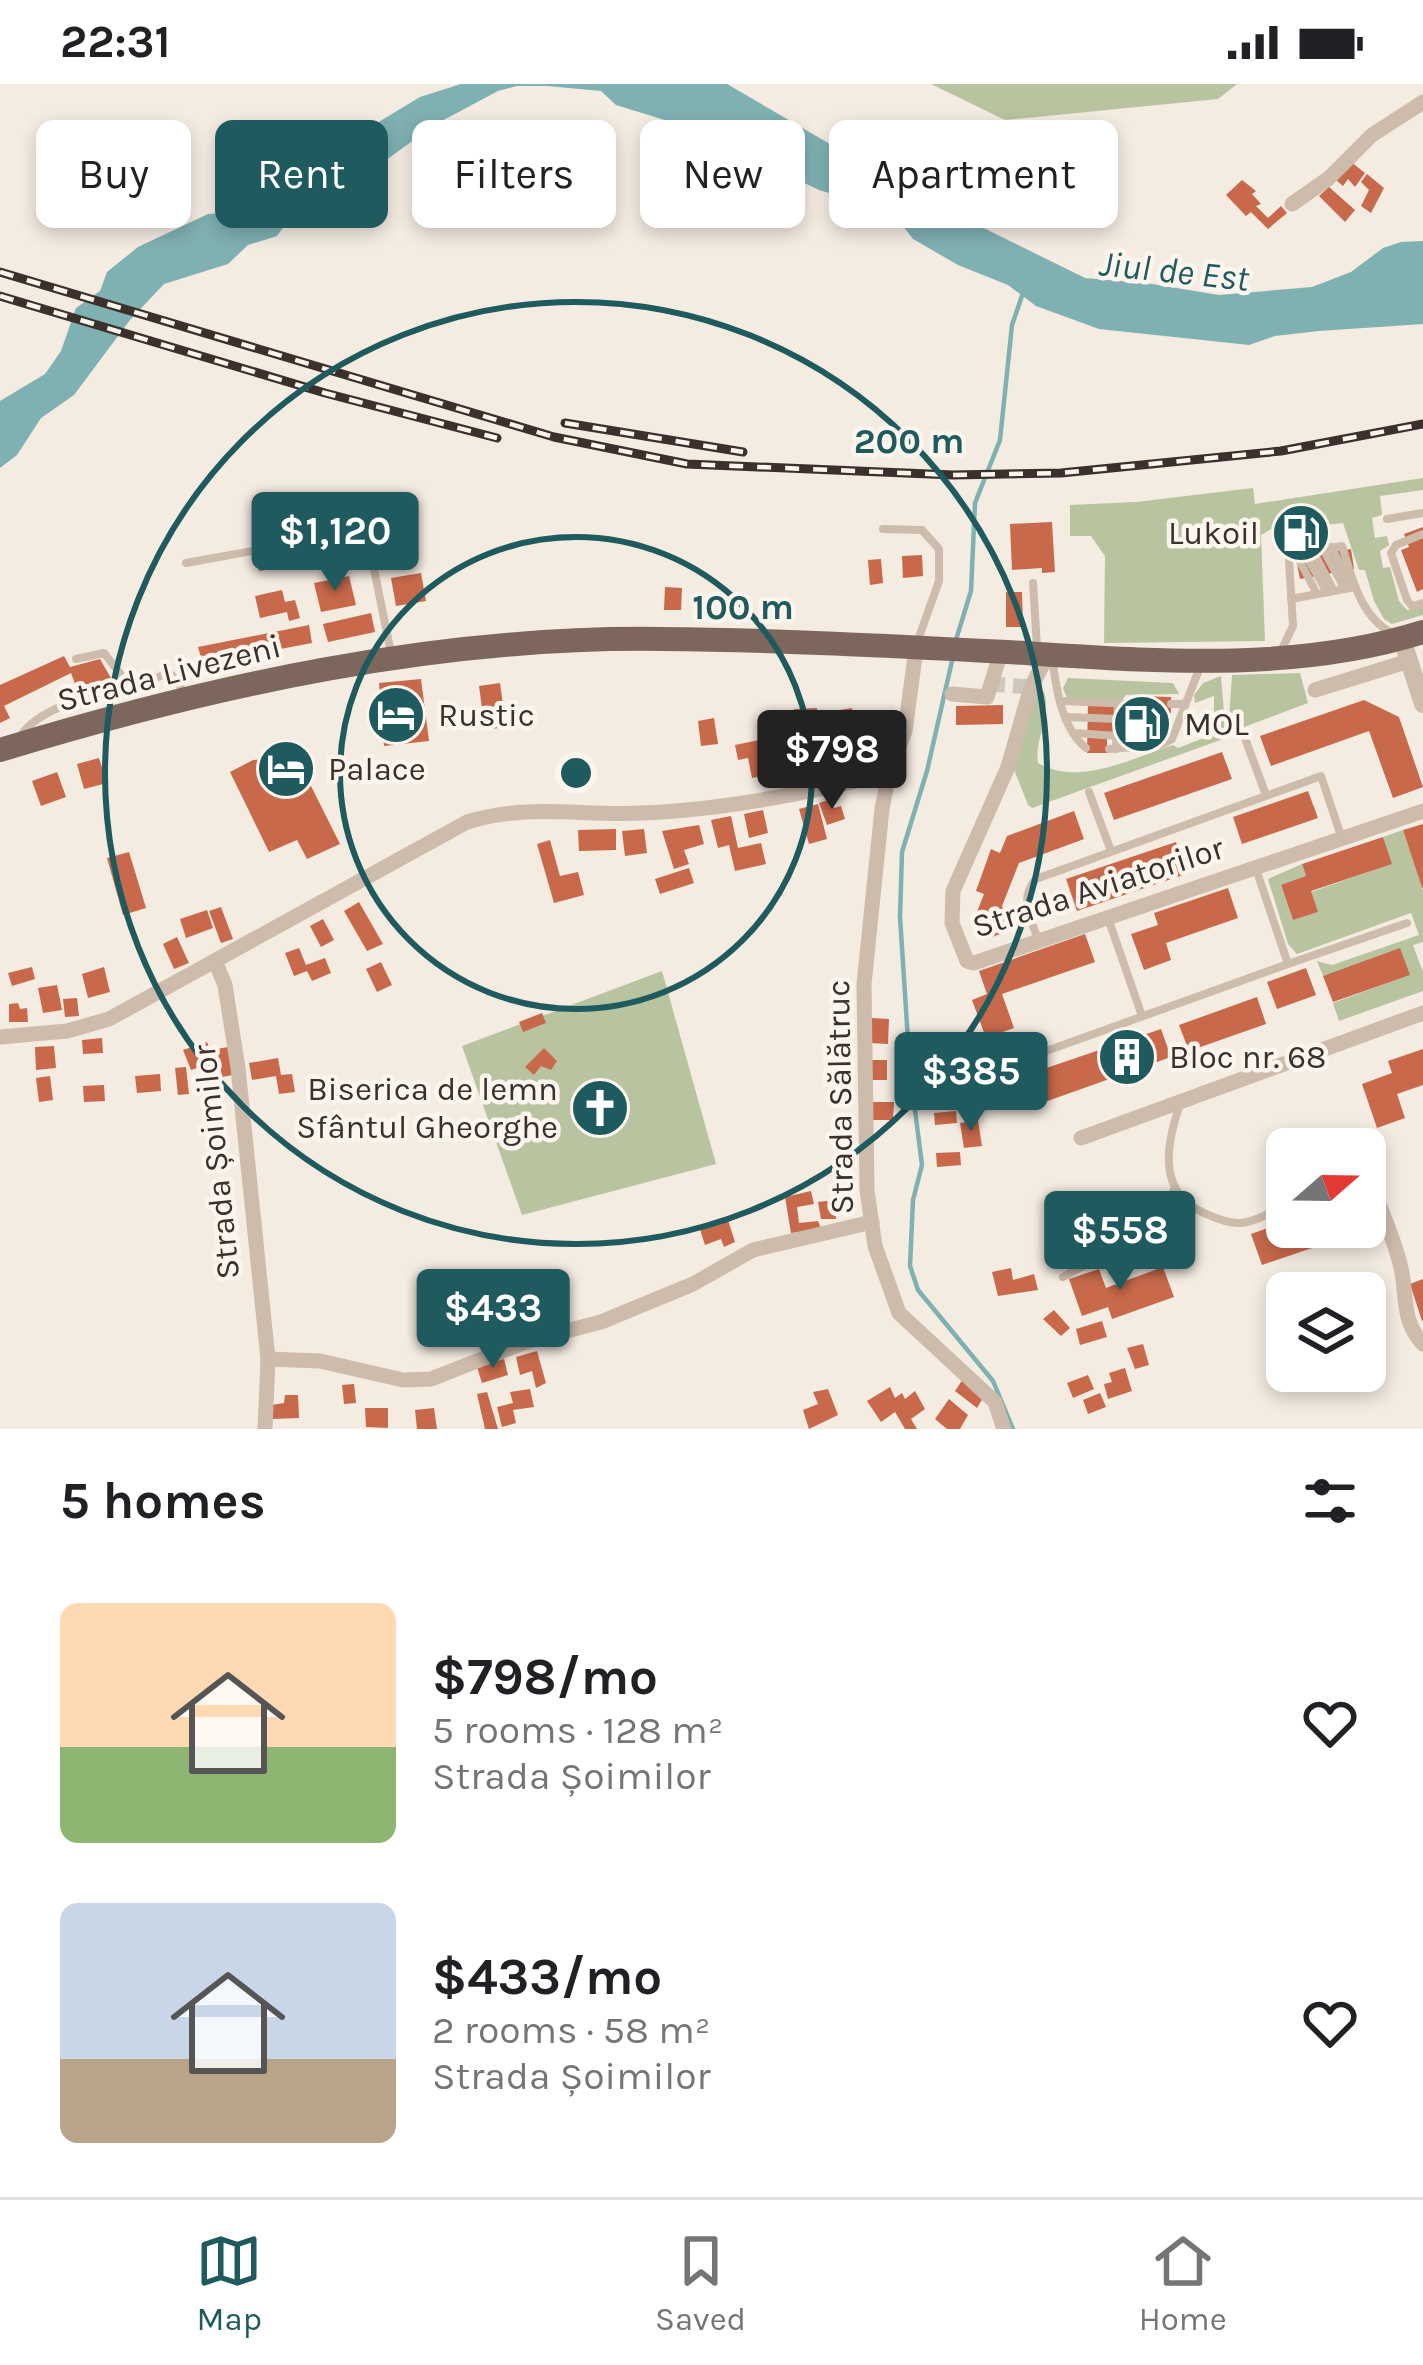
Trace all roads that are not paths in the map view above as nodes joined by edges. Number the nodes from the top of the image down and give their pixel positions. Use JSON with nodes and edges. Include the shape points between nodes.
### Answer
{"nodes":[{"id":1,"x":1423,"y":102,"type":"edge"},
{"id":2,"x":1292,"y":204,"type":"dead end"},
{"id":3,"x":1423,"y":513,"type":"edge"},
{"id":4,"x":1387,"y":519,"type":"dead end"},
{"id":5,"x":883,"y":530,"type":"dead end"},
{"id":6,"x":1423,"y":534,"type":"edge"},
{"id":7,"x":1313,"y":551,"type":"junction"},
{"id":8,"x":186,"y":563,"type":"dead end"},
{"id":9,"x":1033,"y":583,"type":"dead end"},
{"id":10,"x":1339,"y":590,"type":"junction"},
{"id":11,"x":1291,"y":599,"type":"junction"},
{"id":12,"x":1423,"y":603,"type":"edge"},
{"id":13,"x":1411,"y":644,"type":"edge"},
{"id":14,"x":923,"y":649,"type":"junction"},
{"id":15,"x":994,"y":652,"type":"junction"},
{"id":16,"x":1046,"y":655,"type":"junction"},
{"id":17,"x":392,"y":658,"type":"junction"},
{"id":18,"x":1278,"y":658,"type":"junction"},
{"id":19,"x":76,"y":659,"type":"dead end"},
{"id":20,"x":1202,"y":660,"type":"junction"},
{"id":21,"x":129,"y":686,"type":"junction"},
{"id":22,"x":1315,"y":690,"type":"dead end"},
{"id":23,"x":952,"y":694,"type":"dead end"},
{"id":24,"x":188,"y":699,"type":"junction"},
{"id":25,"x":1060,"y":701,"type":"junction"},
{"id":26,"x":1118,"y":703,"type":"junction"},
{"id":27,"x":1135,"y":704,"type":"dead end"},
{"id":28,"x":1172,"y":704,"type":"dead end"},
{"id":29,"x":1185,"y":704,"type":"junction"},
{"id":30,"x":1423,"y":704,"type":"edge"},
{"id":31,"x":1066,"y":717,"type":"junction"},
{"id":32,"x":1117,"y":719,"type":"junction"},
{"id":33,"x":1243,"y":733,"type":"dead end"},
{"id":34,"x":1074,"y":734,"type":"junction"},
{"id":35,"x":1117,"y":736,"type":"junction"},
{"id":36,"x":8,"y":748,"type":"edge"},
{"id":37,"x":1086,"y":748,"type":"dead end"},
{"id":38,"x":889,"y":773,"type":"junction"},
{"id":39,"x":1089,"y":792,"type":"dead end"},
{"id":40,"x":1265,"y":795,"type":"junction"},
{"id":41,"x":1423,"y":811,"type":"edge"},
{"id":42,"x":1342,"y":838,"type":"junction"},
{"id":43,"x":1112,"y":851,"type":"junction"},
{"id":44,"x":1256,"y":868,"type":"junction"},
{"id":45,"x":1108,"y":918,"type":"junction"},
{"id":46,"x":1407,"y":923,"type":"dead end"},
{"id":47,"x":1038,"y":941,"type":"junction"},
{"id":48,"x":215,"y":961,"type":"junction"},
{"id":49,"x":1288,"y":964,"type":"junction"},
{"id":50,"x":1423,"y":1013,"type":"edge"},
{"id":51,"x":1142,"y":1016,"type":"junction"},
{"id":52,"x":0,"y":1037,"type":"edge"},
{"id":53,"x":1024,"y":1059,"type":"dead end"},
{"id":54,"x":1180,"y":1102,"type":"junction"},
{"id":55,"x":1081,"y":1138,"type":"dead end"},
{"id":56,"x":1174,"y":1190,"type":"junction"},
{"id":57,"x":1266,"y":1214,"type":"edge"},
{"id":58,"x":872,"y":1222,"type":"junction"},
{"id":59,"x":1386,"y":1224,"type":"edge"},
{"id":60,"x":1063,"y":1277,"type":"dead end"},
{"id":61,"x":1423,"y":1344,"type":"edge"},
{"id":62,"x":268,"y":1359,"type":"junction"},
{"id":63,"x":265,"y":1429,"type":"edge"},
{"id":64,"x":1004,"y":1429,"type":"edge"}],
"edges":[{"from":1,"to":2,"type":"street"},
{"from":3,"to":4,"type":"lane"},
{"from":5,"to":14,"type":"lane","via":[[922,530],[942,557],[920,627]]},
{"from":6,"to":12,"type":"lane","via":[[1390,553],[1407,600]]},
{"from":7,"to":10,"type":"lane"},
{"from":7,"to":10,"type":"lane"},
{"from":7,"to":10,"type":"lane","via":[[1342,545]]},
{"from":7,"to":11,"type":"lane","via":[[1288,564]]},
{"from":8,"to":17,"type":"lane","via":[[350,533],[364,540],[372,559]]},
{"from":9,"to":16,"type":"lane"},
{"from":10,"to":11,"type":"lane"},
{"from":10,"to":13,"type":"lane"},
{"from":11,"to":18,"type":"lane","via":[[1293,626]]},
{"from":13,"to":18,"type":"main road","name":"Strada Livezeni"},
{"from":13,"to":22,"type":"street"},
{"from":13,"to":30,"type":"street"},
{"from":14,"to":15,"type":"main road","name":"Strada Livezeni"},
{"from":14,"to":17,"type":"main road","name":"Strada Livezeni","via":[[659,638]]},
{"from":14,"to":38,"type":"street","name":"Strada Sălătruc"},
{"from":15,"to":16,"type":"main road","name":"Strada Livezeni"},
{"from":15,"to":23,"type":"street","via":[[987,697]]},
{"from":16,"to":20,"type":"main road","name":"Strada Livezeni"},
{"from":16,"to":25,"type":"lane"},
{"from":16,"to":47,"type":"street","name":"Strada Aviatorilor","via":[[951,906],[967,962]]},
{"from":17,"to":24,"type":"main road","name":"Strada Livezeni"},
{"from":18,"to":20,"type":"main road","name":"Strada Livezeni"},
{"from":19,"to":21,"type":"lane","via":[[104,653]]},
{"from":20,"to":29,"type":"lane"},
{"from":21,"to":24,"type":"lane","via":[[172,675]]},
{"from":21,"to":36,"type":"lane","via":[[33,722]]},
{"from":24,"to":36,"type":"main road","name":"Strada Livezeni"},
{"from":25,"to":26,"type":"lane"},
{"from":25,"to":31,"type":"lane"},
{"from":26,"to":27,"type":"lane"},
{"from":26,"to":32,"type":"lane"},
{"from":28,"to":29,"type":"lane"},
{"from":29,"to":35,"type":"lane","via":[[1172,739],[1161,745],[1112,749]]},
{"from":31,"to":32,"type":"lane"},
{"from":31,"to":34,"type":"lane"},
{"from":32,"to":35,"type":"lane"},
{"from":33,"to":40,"type":"lane"},
{"from":34,"to":35,"type":"lane"},
{"from":34,"to":37,"type":"lane"},
{"from":38,"to":48,"type":"street","via":[[639,814],[494,813]]},
{"from":38,"to":58,"type":"street","name":"Strada Sălătruc","via":[[864,984]]},
{"from":39,"to":43,"type":"lane"},
{"from":40,"to":42,"type":"lane","via":[[1321,776]]},
{"from":40,"to":43,"type":"lane"},
{"from":41,"to":42,"type":"street","name":"Strada Aviatorilor"},
{"from":42,"to":44,"type":"street","name":"Strada Aviatorilor"},
{"from":43,"to":47,"type":"lane","via":[[1027,889]]},
{"from":44,"to":45,"type":"street","name":"Strada Aviatorilor"},
{"from":44,"to":49,"type":"lane"},
{"from":45,"to":47,"type":"street","name":"Strada Aviatorilor"},
{"from":45,"to":51,"type":"lane"},
{"from":46,"to":49,"type":"lane"},
{"from":48,"to":52,"type":"street","via":[[89,1028]]},
{"from":48,"to":62,"type":"street","name":"Strada Șoimilor","via":[[238,1068]]},
{"from":49,"to":51,"type":"lane"},
{"from":50,"to":54,"type":"street"},
{"from":51,"to":53,"type":"lane"},
{"from":54,"to":55,"type":"street"},
{"from":54,"to":56,"type":"lane","via":[[1168,1137]]},
{"from":56,"to":57,"type":"lane","via":[[1216,1219],[1242,1223]]},
{"from":56,"to":60,"type":"lane","via":[[1146,1232]]},
{"from":58,"to":62,"type":"street","via":[[753,1250],[602,1322],[431,1379]]},
{"from":58,"to":64,"type":"street","name":"Strada Sălătruc","via":[[899,1312],[995,1402]]},
{"from":59,"to":61,"type":"street","via":[[1400,1261],[1402,1303]]},
{"from":62,"to":63,"type":"street","name":"Strada Șoimilor"}]}
